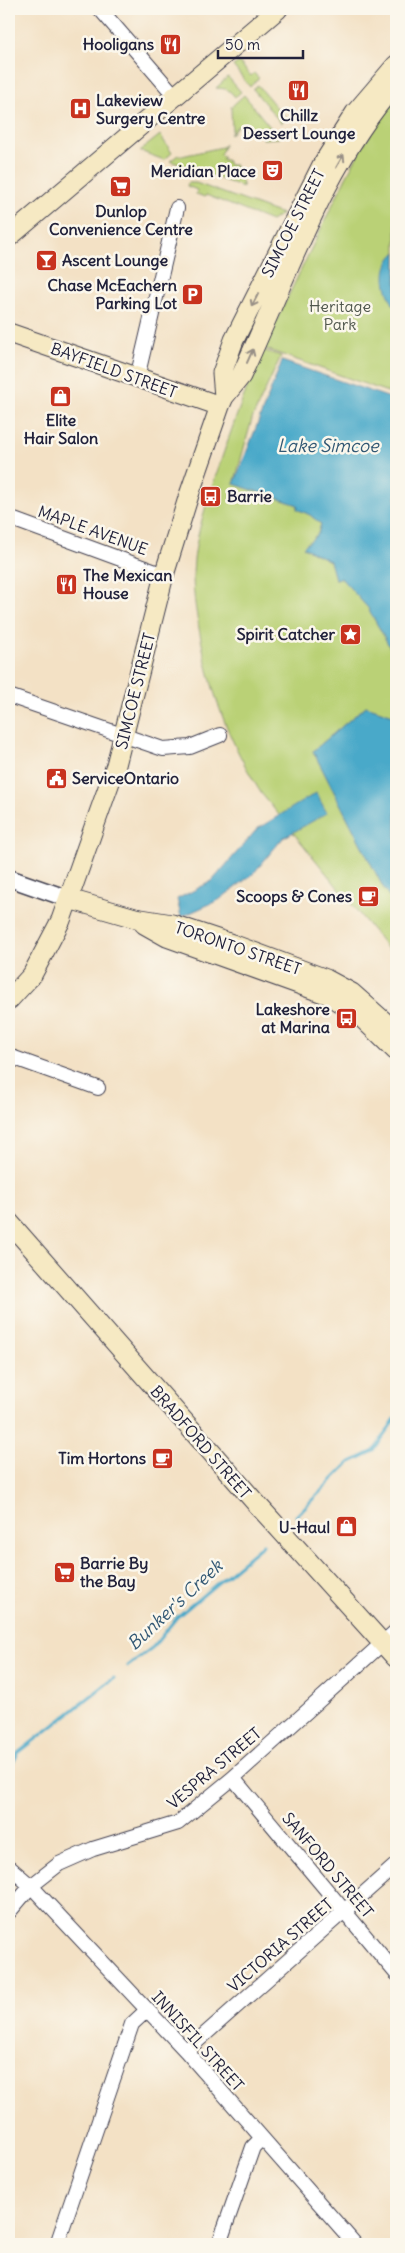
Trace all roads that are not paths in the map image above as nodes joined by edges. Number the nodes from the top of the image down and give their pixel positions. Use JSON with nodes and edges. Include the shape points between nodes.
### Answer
{"nodes":[{"id":1,"x":100,"y":9,"type":"edge"},
{"id":2,"x":278,"y":9,"type":"edge"},
{"id":3,"x":396,"y":65,"type":"edge"},
{"id":4,"x":396,"y":83,"type":"edge"},
{"id":5,"x":175,"y":96,"type":"junction"},
{"id":6,"x":177,"y":208,"type":"dead end"},
{"id":7,"x":9,"y":237,"type":"edge"},
{"id":8,"x":9,"y":332,"type":"edge"},
{"id":9,"x":137,"y":378,"type":"junction"},
{"id":10,"x":222,"y":402,"type":"junction"},
{"id":11,"x":9,"y":518,"type":"edge"},
{"id":12,"x":164,"y":575,"type":"junction"},
{"id":13,"x":9,"y":696,"type":"edge"},
{"id":14,"x":124,"y":735,"type":"junction"},
{"id":15,"x":220,"y":735,"type":"dead end"},
{"id":16,"x":9,"y":878,"type":"edge"},
{"id":17,"x":69,"y":899,"type":"junction"},
{"id":18,"x":334,"y":990,"type":"junction"},
{"id":19,"x":9,"y":1000,"type":"edge"},
{"id":20,"x":396,"y":1032,"type":"edge"},
{"id":21,"x":396,"y":1051,"type":"edge"},
{"id":22,"x":9,"y":1056,"type":"edge"},
{"id":23,"x":98,"y":1088,"type":"dead end"},
{"id":24,"x":9,"y":1222,"type":"edge"},
{"id":25,"x":390,"y":1637,"type":"edge"},
{"id":26,"x":396,"y":1658,"type":"edge"},
{"id":27,"x":233,"y":1778,"type":"junction"},
{"id":28,"x":396,"y":1864,"type":"edge"},
{"id":29,"x":9,"y":1867,"type":"edge"},
{"id":30,"x":31,"y":1886,"type":"junction"},
{"id":31,"x":9,"y":1912,"type":"edge"},
{"id":32,"x":344,"y":1912,"type":"junction"},
{"id":33,"x":396,"y":1973,"type":"edge"},
{"id":34,"x":147,"y":2010,"type":"junction"},
{"id":35,"x":186,"y":2051,"type":"junction"},
{"id":36,"x":262,"y":2138,"type":"junction"},
{"id":37,"x":57,"y":2244,"type":"edge"},
{"id":38,"x":219,"y":2244,"type":"edge"},
{"id":39,"x":355,"y":2244,"type":"edge"}],
"edges":[{"from":1,"to":5,"type":"street"},
{"from":2,"to":5,"type":"main road"},
{"from":3,"to":10,"type":"main road","name":"SIMCOE STREET","one_way":true,"via":[[355,113],[322,165],[234,340],[222,373]]},
{"from":10,"to":4,"type":"main road","name":"SIMCOE STREET","one_way":true,"via":[[241,376],[313,212],[340,160]]},
{"from":5,"to":7,"type":"main road"},
{"from":6,"to":9,"type":"street"},
{"from":8,"to":9,"type":"main road","name":"BAYFIELD STREET"},
{"from":9,"to":10,"type":"main road","name":"BAYFIELD STREET"},
{"from":10,"to":12,"type":"main road","name":"SIMCOE STREET"},
{"from":11,"to":12,"type":"street","name":"MAPLE AVENUE"},
{"from":12,"to":14,"type":"main road","name":"SIMCOE STREET"},
{"from":13,"to":14,"type":"street"},
{"from":14,"to":15,"type":"street","via":[[164,749],[190,746]]},
{"from":14,"to":17,"type":"main road","name":"SIMCOE STREET"},
{"from":16,"to":17,"type":"street","name":"TORONTO STREET"},
{"from":17,"to":18,"type":"main road","name":"TORONTO STREET","via":[[134,918],[167,937]]},
{"from":17,"to":19,"type":"main road","name":"SIMCOE STREET","via":[[32,975]]},
{"from":18,"to":20,"type":"main road","via":[[360,999]]},
{"from":18,"to":21,"type":"main road"},
{"from":22,"to":23,"type":"street"},
{"from":24,"to":25,"type":"main road","name":"BRADFORD STREET","via":[[258,1506]]},
{"from":25,"to":26,"type":"main road","name":"BRADFORD STREET"},
{"from":25,"to":27,"type":"street","name":"VESPRA STREET"},
{"from":27,"to":30,"type":"street","name":"VESPRA STREET","via":[[178,1822],[92,1849],[59,1864]]},
{"from":27,"to":32,"type":"street","name":"SANFORD STREET"},
{"from":28,"to":32,"type":"street","name":"VICTORIA STREET"},
{"from":29,"to":30,"type":"street","name":"INNISFIL STREET"},
{"from":30,"to":31,"type":"street","name":"VESPRA STREET"},
{"from":30,"to":34,"type":"street","name":"INNISFIL STREET"},
{"from":32,"to":33,"type":"street","name":"SANFORD STREET"},
{"from":32,"to":35,"type":"street","name":"VICTORIA STREET"},
{"from":34,"to":35,"type":"street","name":"INNISFIL STREET"},
{"from":34,"to":37,"type":"street","via":[[132,2024]]},
{"from":35,"to":36,"type":"street","name":"INNISFIL STREET"},
{"from":36,"to":38,"type":"street","via":[[253,2147]]},
{"from":36,"to":39,"type":"street","name":"INNISFIL STREET"}]}
